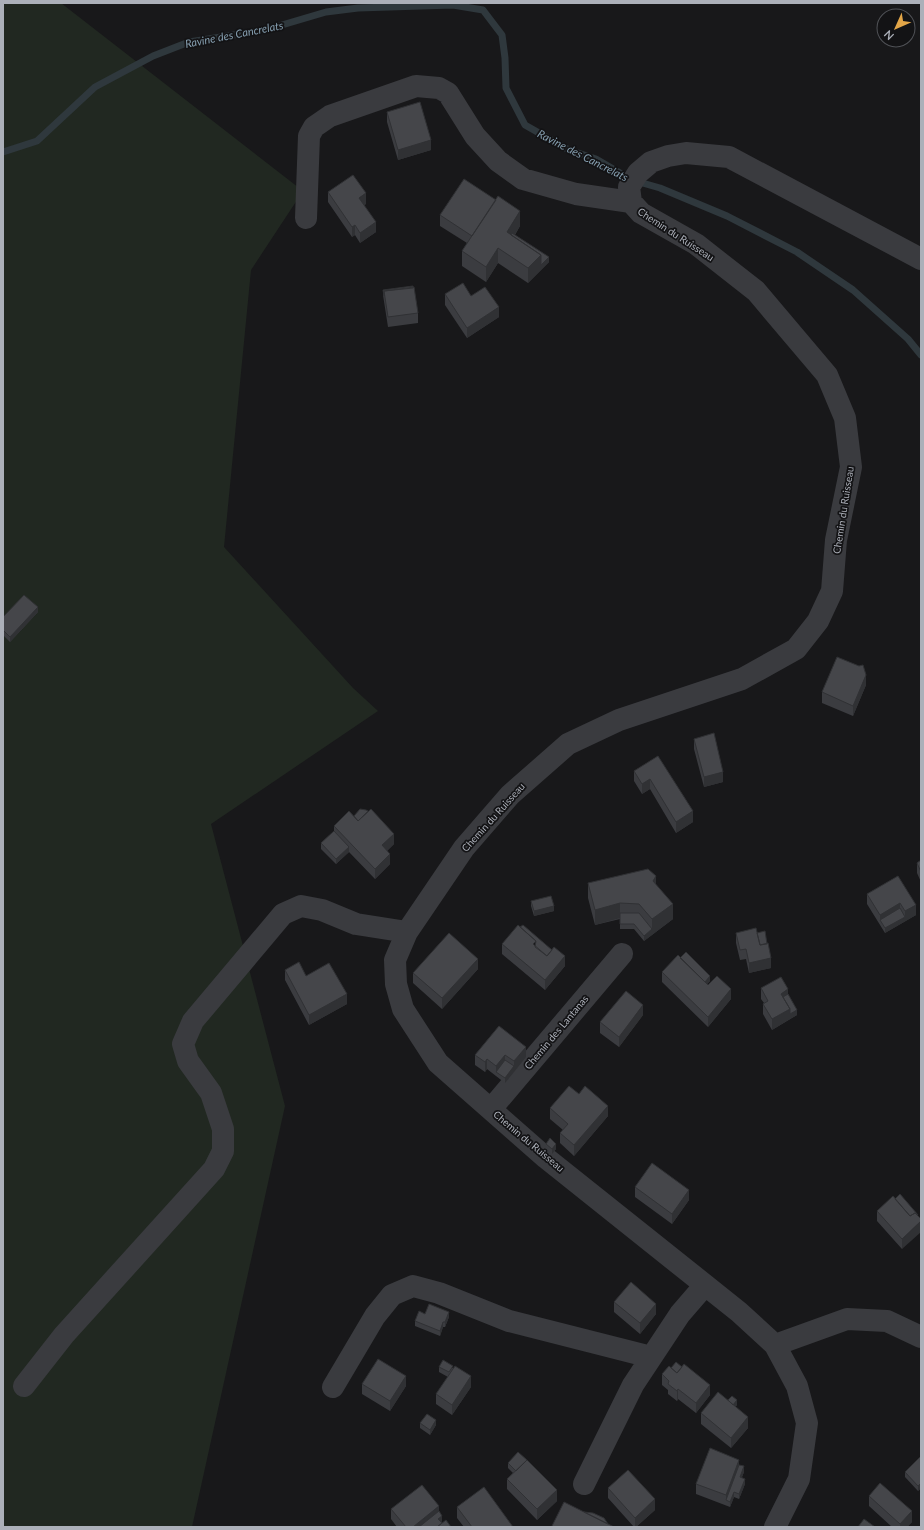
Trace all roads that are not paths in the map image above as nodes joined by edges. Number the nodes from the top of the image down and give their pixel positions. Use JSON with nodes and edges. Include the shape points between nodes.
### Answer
{"nodes":[{"id":1,"x":633,"y":188,"type":"junction"},
{"id":2,"x":306,"y":218,"type":"dead end"},
{"id":3,"x":921,"y":259,"type":"edge"},
{"id":4,"x":407,"y":932,"type":"junction"},
{"id":5,"x":622,"y":954,"type":"dead end"},
{"id":6,"x":491,"y":1109,"type":"junction"},
{"id":7,"x":705,"y":1285,"type":"junction"},
{"id":8,"x":921,"y":1337,"type":"edge"},
{"id":9,"x":775,"y":1345,"type":"junction"},
{"id":10,"x":651,"y":1358,"type":"junction"},
{"id":11,"x":24,"y":1386,"type":"dead end"},
{"id":12,"x":333,"y":1387,"type":"dead end"},
{"id":13,"x":584,"y":1484,"type":"dead end"},
{"id":14,"x":775,"y":1527,"type":"edge"}],
"edges":[{"from":1,"to":2,"type":"street","via":[[576,194],[523,179],[498,161],[476,136],[448,93],[439,88],[416,86],[330,116],[314,127],[308,136]]},
{"from":1,"to":3,"type":"street","via":[[651,162],[668,156],[686,153],[729,157]]},
{"from":1,"to":4,"type":"street","name":"Chemin du Ruisseau","via":[[641,213],[696,244],[756,291],[826,375],[845,418],[851,467],[836,540],[832,591],[818,621],[796,649],[742,679],[619,720],[568,744],[510,795],[464,848]]},
{"from":4,"to":6,"type":"street","name":"Chemin du Ruisseau","via":[[395,960],[396,984],[403,1009],[438,1063]]},
{"from":4,"to":11,"type":"street","via":[[356,924],[322,910],[301,906],[283,914],[250,953],[193,1021],[183,1044],[188,1061],[211,1093],[223,1129],[223,1151],[214,1168],[64,1335]]},
{"from":5,"to":6,"type":"street","name":"Chemin des Lantanas"},
{"from":6,"to":7,"type":"street","name":"Chemin du Ruisseau","via":[[546,1158]]},
{"from":7,"to":9,"type":"street","name":"Chemin du Ruisseau"},
{"from":7,"to":10,"type":"street","via":[[680,1314]]},
{"from":8,"to":9,"type":"street","via":[[887,1321],[847,1319]]},
{"from":9,"to":14,"type":"street","name":"Chemin du Ruisseau","via":[[797,1386],[807,1423],[799,1479]]},
{"from":10,"to":12,"type":"street","via":[[509,1321],[439,1293],[413,1286],[392,1295],[375,1316]]},
{"from":10,"to":13,"type":"street","via":[[632,1384]]}]}
